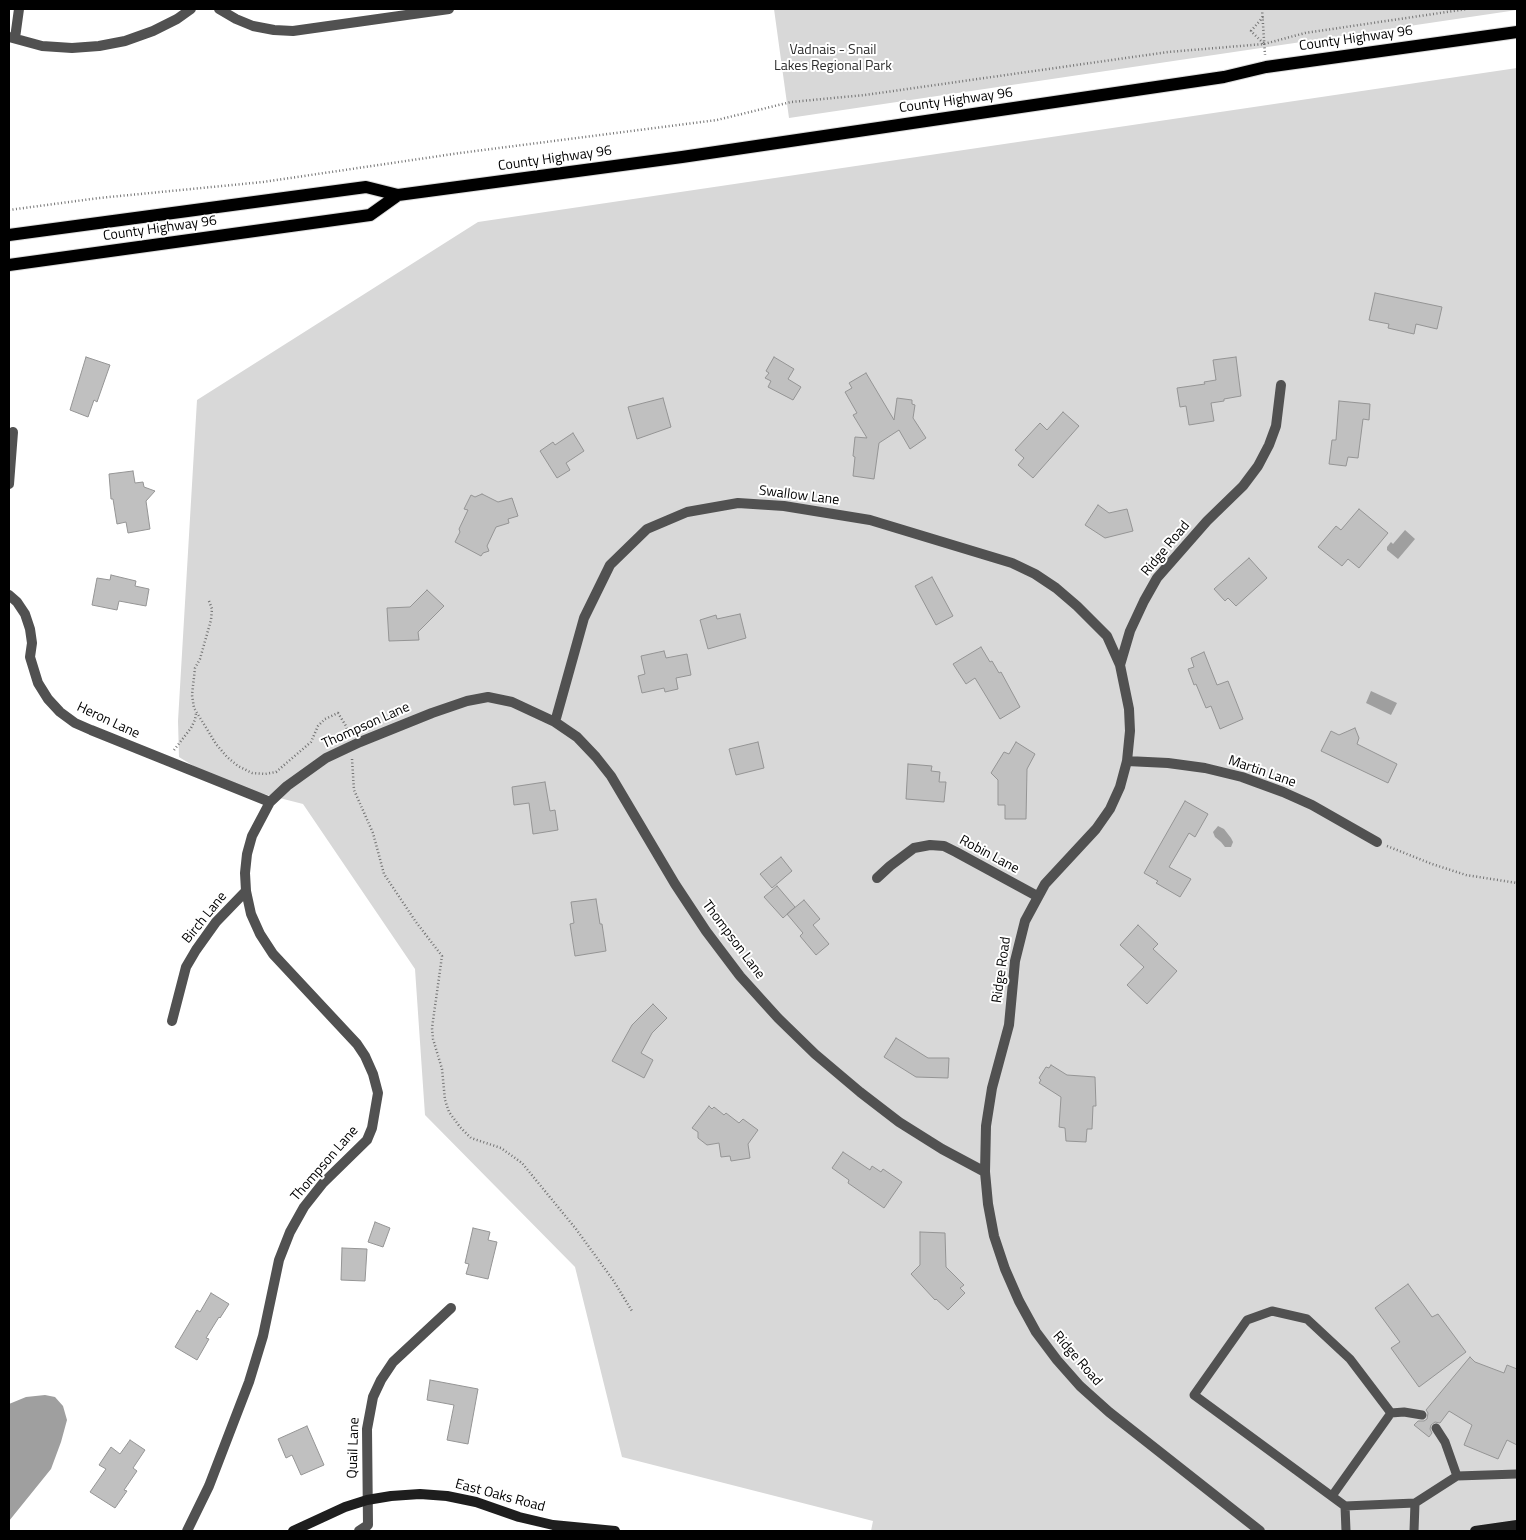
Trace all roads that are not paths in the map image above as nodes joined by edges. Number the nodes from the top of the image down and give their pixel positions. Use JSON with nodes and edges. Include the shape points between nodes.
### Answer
{"nodes":[{"id":1,"x":19,"y":9,"type":"edge"},
{"id":2,"x":191,"y":9,"type":"edge"},
{"id":3,"x":219,"y":9,"type":"edge"},
{"id":4,"x":449,"y":9,"type":"edge"},
{"id":5,"x":1517,"y":32,"type":"edge"},
{"id":6,"x":12,"y":37,"type":"edge"},
{"id":7,"x":398,"y":195,"type":"junction"},
{"id":8,"x":9,"y":235,"type":"edge"},
{"id":9,"x":9,"y":265,"type":"edge"},
{"id":10,"x":1281,"y":385,"type":"dead end"},
{"id":11,"x":13,"y":432,"type":"dead end"},
{"id":12,"x":9,"y":484,"type":"edge"},
{"id":13,"x":9,"y":595,"type":"edge"},
{"id":14,"x":1120,"y":665,"type":"junction"},
{"id":15,"x":555,"y":722,"type":"junction"},
{"id":16,"x":1128,"y":761,"type":"junction"},
{"id":17,"x":270,"y":802,"type":"junction"},
{"id":18,"x":1376,"y":842,"type":"road end"},
{"id":19,"x":877,"y":878,"type":"dead end"},
{"id":20,"x":246,"y":891,"type":"junction"},
{"id":21,"x":1037,"y":896,"type":"junction"},
{"id":22,"x":172,"y":1021,"type":"dead end"},
{"id":23,"x":985,"y":1172,"type":"junction"},
{"id":24,"x":451,"y":1308,"type":"dead end"},
{"id":25,"x":1391,"y":1413,"type":"junction"},
{"id":26,"x":1422,"y":1415,"type":"dead end"},
{"id":27,"x":1436,"y":1428,"type":"dead end"},
{"id":28,"x":1517,"y":1474,"type":"edge"},
{"id":29,"x":1457,"y":1476,"type":"junction"},
{"id":30,"x":1332,"y":1496,"type":"junction"},
{"id":31,"x":367,"y":1500,"type":"junction"},
{"id":32,"x":1415,"y":1503,"type":"junction"},
{"id":33,"x":1345,"y":1506,"type":"junction"},
{"id":34,"x":1517,"y":1526,"type":"edge"},
{"id":35,"x":187,"y":1531,"type":"edge"},
{"id":36,"x":293,"y":1531,"type":"edge"},
{"id":37,"x":359,"y":1531,"type":"edge"},
{"id":38,"x":615,"y":1531,"type":"edge"},
{"id":39,"x":1260,"y":1531,"type":"edge"},
{"id":40,"x":1346,"y":1531,"type":"edge"},
{"id":41,"x":1414,"y":1531,"type":"edge"},
{"id":42,"x":1475,"y":1531,"type":"edge"}],
"edges":[{"from":1,"to":6,"type":"street"},
{"from":2,"to":6,"type":"street","via":[[153,31],[99,46],[42,46]]},
{"from":3,"to":4,"type":"street","via":[[253,26],[293,31]]},
{"from":5,"to":7,"type":"main road","name":"County Highway 96","via":[[1266,67],[1224,77],[692,156]]},
{"from":7,"to":8,"type":"main road","name":"County Highway 96","via":[[366,187]]},
{"from":7,"to":9,"type":"main road","name":"County Highway 96","via":[[370,215]]},
{"from":10,"to":14,"type":"street","name":"Ridge Road","via":[[1276,426],[1258,466],[1157,578],[1130,631]]},
{"from":11,"to":12,"type":"street"},
{"from":13,"to":17,"type":"street","name":"Heron Lane","via":[[25,614],[30,629],[30,657],[38,683],[60,712],[91,730]]},
{"from":14,"to":15,"type":"street","name":"Swallow Lane","via":[[1107,636],[1077,606],[1035,574],[1012,563],[870,520],[784,506],[738,503],[687,512],[647,529],[610,565],[584,618]]},
{"from":14,"to":16,"type":"street","name":"Ridge Road","via":[[1129,709]]},
{"from":15,"to":17,"type":"street","name":"Thompson Lane","via":[[512,702],[488,697],[467,701],[401,724],[326,758]]},
{"from":15,"to":23,"type":"street","name":"Thompson Lane","via":[[577,737],[606,769],[706,931],[778,1018],[815,1054],[899,1122]]},
{"from":16,"to":18,"type":"street","name":"Martin Lane","via":[[1205,768],[1242,777],[1312,805]]},
{"from":16,"to":21,"type":"street","name":"Ridge Road","via":[[1110,809]]},
{"from":17,"to":20,"type":"street","name":"Thompson Lane","via":[[247,854]]},
{"from":19,"to":21,"type":"street","name":"Robin Lane","via":[[914,848],[930,844],[944,846]]},
{"from":20,"to":22,"type":"street","name":"Birch Lane","via":[[216,922],[186,967]]},
{"from":20,"to":35,"type":"street","name":"Thompson Lane","via":[[257,928],[273,954],[365,1056],[378,1093],[377,1106],[367,1140],[323,1183],[290,1232],[279,1260],[263,1336],[249,1382],[209,1486]]},
{"from":21,"to":23,"type":"street","name":"Ridge Road","via":[[1018,944],[1010,1025],[992,1088],[986,1126]]},
{"from":23,"to":39,"type":"street","name":"Ridge Road","via":[[988,1204],[1005,1269],[1019,1302],[1057,1360],[1109,1412]]},
{"from":24,"to":31,"type":"street","name":"Quail Lane","via":[[393,1362],[373,1397],[366,1429]]},
{"from":25,"to":26,"type":"lane"},
{"from":25,"to":30,"type":"lane"},
{"from":25,"to":30,"type":"lane","via":[[1350,1359],[1307,1319],[1272,1311],[1247,1320],[1241,1327],[1194,1396]]},
{"from":27,"to":29,"type":"lane","via":[[1446,1442]]},
{"from":28,"to":29,"type":"lane"},
{"from":29,"to":32,"type":"lane"},
{"from":30,"to":33,"type":"lane"},
{"from":31,"to":36,"type":"street","name":"East Oaks Road"},
{"from":31,"to":37,"type":"street","name":"Quail Lane","via":[[368,1525]]},
{"from":31,"to":38,"type":"street","name":"East Oaks Road","via":[[410,1494],[447,1496],[554,1525]]},
{"from":32,"to":33,"type":"lane"},
{"from":32,"to":41,"type":"lane"},
{"from":33,"to":40,"type":"lane"},
{"from":34,"to":42,"type":"street"}]}
